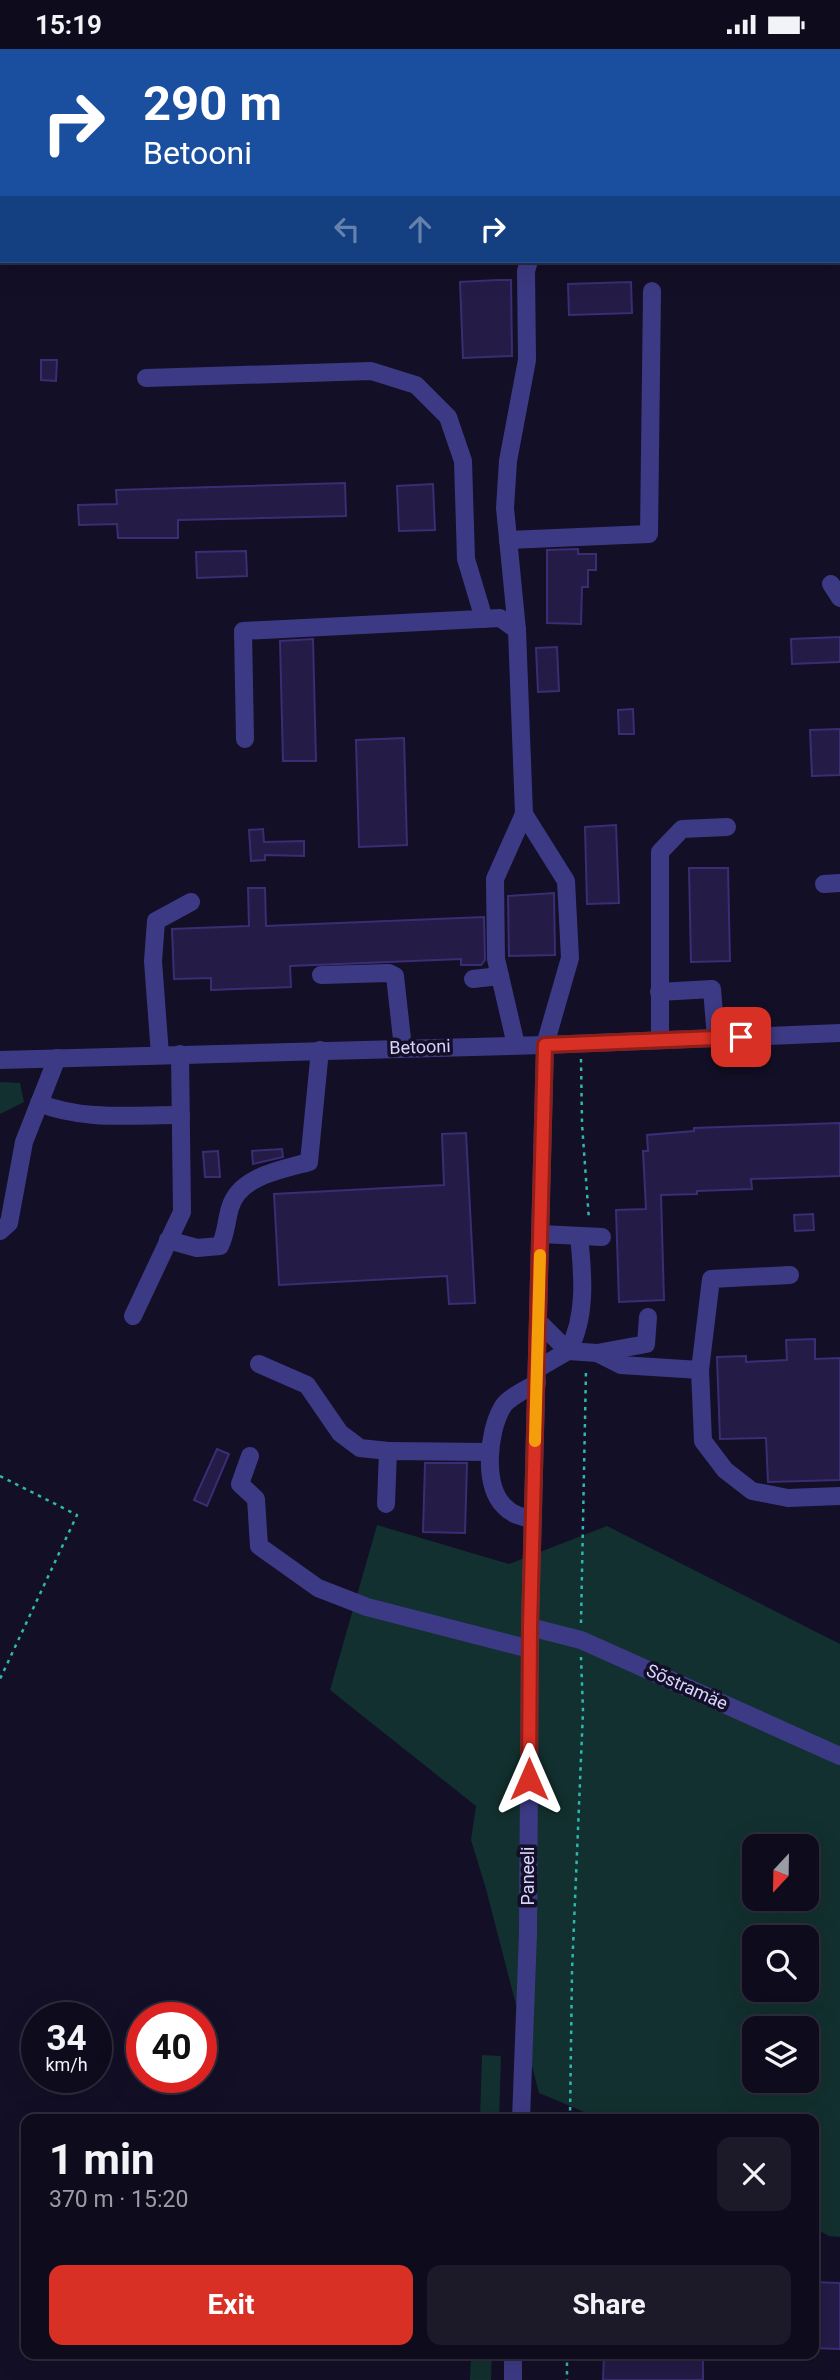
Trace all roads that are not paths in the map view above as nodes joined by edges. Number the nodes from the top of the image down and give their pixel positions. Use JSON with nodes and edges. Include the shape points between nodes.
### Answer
{"nodes":[{"id":1,"x":528,"y":263,"type":"edge"},
{"id":2,"x":652,"y":291,"type":"dead end"},
{"id":3,"x":146,"y":378,"type":"dead end"},
{"id":4,"x":508,"y":540,"type":"junction"},
{"id":5,"x":484,"y":619,"type":"junction"},
{"id":6,"x":517,"y":631,"type":"junction"},
{"id":7,"x":245,"y":739,"type":"dead end"},
{"id":8,"x":524,"y":814,"type":"junction"},
{"id":9,"x":727,"y":827,"type":"dead end"},
{"id":10,"x":191,"y":902,"type":"dead end"},
{"id":11,"x":321,"y":975,"type":"dead end"},
{"id":12,"x":500,"y":976,"type":"junction"},
{"id":13,"x":473,"y":979,"type":"dead end"},
{"id":14,"x":659,"y":992,"type":"junction"},
{"id":15,"x":840,"y":1033,"type":"edge"},
{"id":16,"x":716,"y":1038,"type":"junction"},
{"id":17,"x":660,"y":1040,"type":"junction"},
{"id":18,"x":516,"y":1045,"type":"junction"},
{"id":19,"x":545,"y":1045,"type":"junction"},
{"id":20,"x":403,"y":1048,"type":"junction"},
{"id":21,"x":320,"y":1050,"type":"junction"},
{"id":22,"x":180,"y":1054,"type":"junction"},
{"id":23,"x":160,"y":1055,"type":"junction"},
{"id":24,"x":57,"y":1058,"type":"junction"},
{"id":25,"x":0,"y":1060,"type":"edge"},
{"id":26,"x":39,"y":1103,"type":"junction"},
{"id":27,"x":181,"y":1115,"type":"junction"},
{"id":28,"x":0,"y":1231,"type":"edge"},
{"id":29,"x":541,"y":1234,"type":"junction"},
{"id":30,"x":168,"y":1240,"type":"junction"},
{"id":31,"x":790,"y":1275,"type":"dead end"},
{"id":32,"x":133,"y":1316,"type":"dead end"},
{"id":33,"x":648,"y":1317,"type":"dead end"},
{"id":34,"x":538,"y":1322,"type":"junction"},
{"id":35,"x":584,"y":1352,"type":"junction"},
{"id":36,"x":259,"y":1364,"type":"dead end"},
{"id":37,"x":701,"y":1370,"type":"junction"},
{"id":38,"x":537,"y":1376,"type":"junction"},
{"id":39,"x":388,"y":1451,"type":"junction"},
{"id":40,"x":489,"y":1452,"type":"junction"},
{"id":41,"x":250,"y":1456,"type":"dead end"},
{"id":42,"x":840,"y":1496,"type":"edge"},
{"id":43,"x":386,"y":1504,"type":"dead end"},
{"id":44,"x":533,"y":1519,"type":"junction"},
{"id":45,"x":530,"y":1627,"type":"junction"},
{"id":46,"x":530,"y":1649,"type":"junction"},
{"id":47,"x":839,"y":1753,"type":"edge"},
{"id":48,"x":521,"y":2114,"type":"edge"},
{"id":49,"x":513,"y":2359,"type":"edge"},
{"id":50,"x":513,"y":2380,"type":"edge"}],
"edges":[{"from":1,"to":4,"type":"street","via":[[527,360],[508,461]]},
{"from":2,"to":4,"type":"street","via":[[649,534]]},
{"from":3,"to":5,"type":"street","via":[[371,371],[416,385],[448,417],[463,461],[466,559]]},
{"from":4,"to":6,"type":"street"},
{"from":5,"to":6,"type":"street","via":[[500,618]]},
{"from":5,"to":7,"type":"street","via":[[243,631]]},
{"from":6,"to":8,"type":"street"},
{"from":8,"to":12,"type":"street","via":[[495,879]]},
{"from":8,"to":19,"type":"street","name":"Paneeli","via":[[566,881],[570,958]]},
{"from":9,"to":14,"type":"street","via":[[682,829],[660,852]]},
{"from":10,"to":23,"type":"street","via":[[156,921],[153,961]]},
{"from":11,"to":20,"type":"street","via":[[395,976]]},
{"from":12,"to":13,"type":"street"},
{"from":12,"to":18,"type":"street"},
{"from":14,"to":16,"type":"street","via":[[712,989]]},
{"from":14,"to":17,"type":"street"},
{"from":15,"to":16,"type":"street","name":"Betooni"},
{"from":16,"to":17,"type":"street","name":"Betooni"},
{"from":17,"to":19,"type":"street","name":"Betooni"},
{"from":18,"to":19,"type":"street","name":"Betooni"},
{"from":18,"to":20,"type":"street","name":"Betooni"},
{"from":19,"to":29,"type":"street","name":"Paneeli"},
{"from":20,"to":21,"type":"street","name":"Betooni"},
{"from":21,"to":22,"type":"street","name":"Betooni"},
{"from":21,"to":30,"type":"street","via":[[309,1163],[270,1173],[242,1187],[230,1206],[220,1246],[197,1248]]},
{"from":22,"to":23,"type":"street","name":"Betooni"},
{"from":22,"to":27,"type":"street"},
{"from":23,"to":24,"type":"street","name":"Betooni"},
{"from":24,"to":25,"type":"street","name":"Betooni"},
{"from":24,"to":26,"type":"street"},
{"from":26,"to":27,"type":"street","via":[[92,1116]]},
{"from":26,"to":28,"type":"street","via":[[23,1142],[9,1223]]},
{"from":27,"to":30,"type":"street","via":[[182,1212]]},
{"from":29,"to":34,"type":"street","name":"Paneeli"},
{"from":29,"to":35,"type":"street","via":[[590,1237],[582,1266],[576,1337]]},
{"from":30,"to":32,"type":"street"},
{"from":31,"to":37,"type":"street","via":[[711,1279]]},
{"from":33,"to":35,"type":"street","via":[[646,1344]]},
{"from":34,"to":35,"type":"street"},
{"from":34,"to":38,"type":"street","name":"Paneeli"},
{"from":35,"to":37,"type":"street","via":[[621,1365]]},
{"from":35,"to":38,"type":"street"},
{"from":36,"to":39,"type":"street","via":[[307,1385],[340,1433],[360,1448]]},
{"from":37,"to":42,"type":"street","via":[[703,1441],[724,1470],[752,1492],[788,1498]]},
{"from":38,"to":40,"type":"street","via":[[503,1405]]},
{"from":38,"to":44,"type":"street","name":"Paneeli"},
{"from":39,"to":40,"type":"street"},
{"from":39,"to":43,"type":"street"},
{"from":40,"to":44,"type":"street","via":[[492,1483],[502,1505],[516,1516]]},
{"from":41,"to":46,"type":"street","via":[[240,1484],[256,1499],[259,1546],[318,1588],[367,1607]]},
{"from":44,"to":45,"type":"street","name":"Paneeli"},
{"from":45,"to":46,"type":"street","name":"Paneeli"},
{"from":45,"to":47,"type":"street","name":"Sõstramäe","via":[[581,1640]]},
{"from":46,"to":48,"type":"street","name":"Paneeli"},
{"from":49,"to":50,"type":"street"}]}
